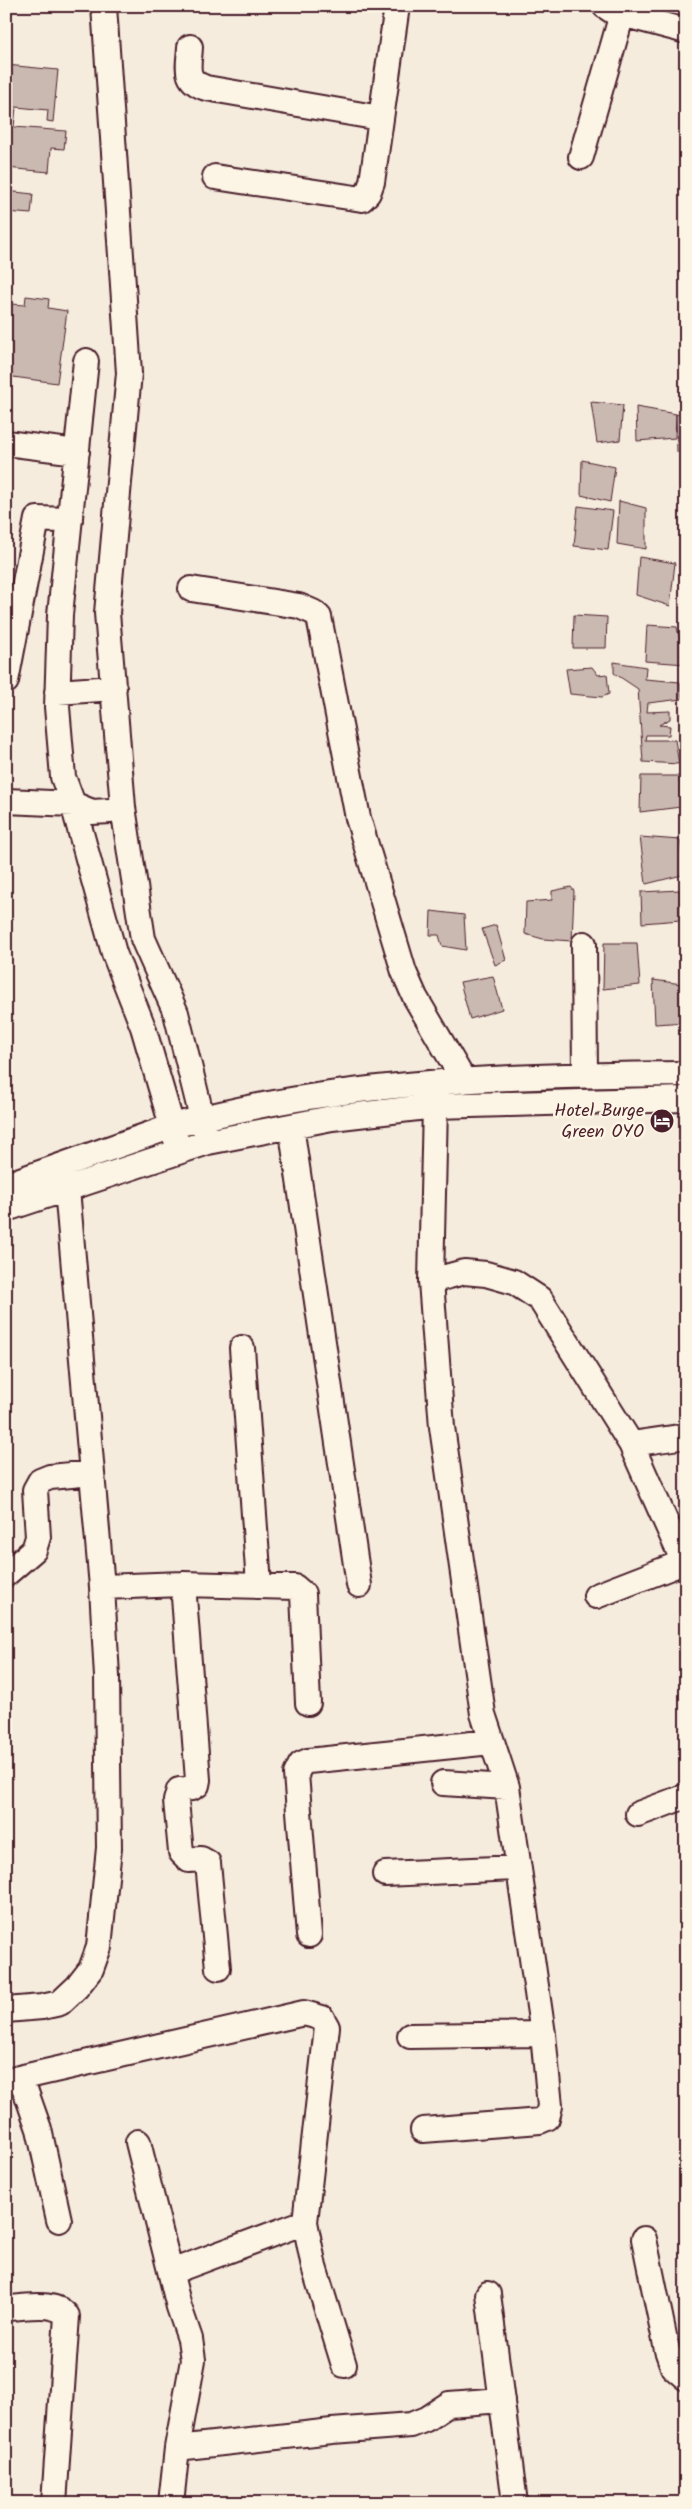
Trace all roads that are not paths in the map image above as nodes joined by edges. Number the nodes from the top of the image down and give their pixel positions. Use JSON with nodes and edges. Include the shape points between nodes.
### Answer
{"nodes":[{"id":1,"x":104,"y":6,"type":"edge"},
{"id":2,"x":397,"y":6,"type":"edge"},
{"id":3,"x":613,"y":10,"type":"edge"},
{"id":4,"x":686,"y":31,"type":"edge"},
{"id":5,"x":190,"y":47,"type":"dead end"},
{"id":6,"x":380,"y":118,"type":"junction"},
{"id":7,"x":581,"y":157,"type":"dead end"},
{"id":8,"x":215,"y":177,"type":"dead end"},
{"id":9,"x":86,"y":361,"type":"dead end"},
{"id":10,"x":6,"y":444,"type":"edge"},
{"id":11,"x":77,"y":452,"type":"junction"},
{"id":12,"x":70,"y":520,"type":"junction"},
{"id":13,"x":191,"y":589,"type":"dead end"},
{"id":14,"x":6,"y":681,"type":"edge"},
{"id":15,"x":88,"y":690,"type":"junction"},
{"id":16,"x":6,"y":801,"type":"edge"},
{"id":17,"x":100,"y":809,"type":"junction"},
{"id":18,"x":584,"y":944,"type":"dead end"},
{"id":19,"x":686,"y":1074,"type":"edge"},
{"id":20,"x":585,"y":1075,"type":"junction"},
{"id":21,"x":464,"y":1081,"type":"junction"},
{"id":22,"x":686,"y":1099,"type":"edge"},
{"id":23,"x":435,"y":1106,"type":"junction"},
{"id":24,"x":201,"y":1118,"type":"junction"},
{"id":25,"x":172,"y":1126,"type":"junction"},
{"id":26,"x":291,"y":1126,"type":"junction"},
{"id":27,"x":208,"y":1142,"type":"junction"},
{"id":28,"x":179,"y":1150,"type":"junction"},
{"id":29,"x":6,"y":1185,"type":"edge"},
{"id":30,"x":67,"y":1188,"type":"junction"},
{"id":31,"x":6,"y":1209,"type":"edge"},
{"id":32,"x":431,"y":1282,"type":"junction"},
{"id":33,"x":242,"y":1348,"type":"dead end"},
{"id":34,"x":686,"y":1436,"type":"edge"},
{"id":35,"x":631,"y":1444,"type":"junction"},
{"id":36,"x":92,"y":1473,"type":"junction"},
{"id":37,"x":683,"y":1553,"type":"edge"},
{"id":38,"x":6,"y":1574,"type":"edge"},
{"id":39,"x":183,"y":1584,"type":"junction"},
{"id":40,"x":259,"y":1584,"type":"junction"},
{"id":41,"x":359,"y":1585,"type":"dead end"},
{"id":42,"x":102,"y":1587,"type":"junction"},
{"id":43,"x":596,"y":1596,"type":"dead end"},
{"id":44,"x":308,"y":1704,"type":"dead end"},
{"id":45,"x":491,"y":1742,"type":"junction"},
{"id":46,"x":443,"y":1783,"type":"dead end"},
{"id":47,"x":507,"y":1787,"type":"junction"},
{"id":48,"x":686,"y":1796,"type":"edge"},
{"id":49,"x":638,"y":1814,"type":"dead end"},
{"id":50,"x":518,"y":1868,"type":"junction"},
{"id":51,"x":385,"y":1874,"type":"dead end"},
{"id":52,"x":309,"y":1935,"type":"dead end"},
{"id":53,"x":218,"y":1968,"type":"dead end"},
{"id":54,"x":6,"y":2010,"type":"edge"},
{"id":55,"x":543,"y":2034,"type":"junction"},
{"id":56,"x":410,"y":2036,"type":"dead end"},
{"id":57,"x":14,"y":2079,"type":"edge"},
{"id":58,"x":423,"y":2130,"type":"dead end"},
{"id":59,"x":138,"y":2142,"type":"dead end"},
{"id":60,"x":59,"y":2220,"type":"dead end"},
{"id":61,"x":305,"y":2222,"type":"junction"},
{"id":62,"x":644,"y":2238,"type":"dead end"},
{"id":63,"x":171,"y":2272,"type":"junction"},
{"id":64,"x":488,"y":2294,"type":"dead end"},
{"id":65,"x":6,"y":2308,"type":"edge"},
{"id":66,"x":344,"y":2365,"type":"dead end"},
{"id":67,"x":686,"y":2378,"type":"edge"},
{"id":68,"x":502,"y":2400,"type":"junction"},
{"id":69,"x":177,"y":2448,"type":"junction"},
{"id":70,"x":54,"y":2503,"type":"edge"},
{"id":71,"x":171,"y":2503,"type":"edge"},
{"id":72,"x":516,"y":2503,"type":"edge"}],
"edges":[{"from":1,"to":15,"type":"street","via":[[129,373],[107,613]]},
{"from":2,"to":6,"type":"street"},
{"from":3,"to":4,"type":"street"},
{"from":3,"to":7,"type":"street"},
{"from":5,"to":6,"type":"street","via":[[189,74],[192,81],[206,88]]},
{"from":6,"to":8,"type":"street","via":[[372,182],[362,199]]},
{"from":9,"to":11,"type":"street"},
{"from":10,"to":11,"type":"street"},
{"from":11,"to":12,"type":"street"},
{"from":12,"to":14,"type":"street","via":[[37,518]]},
{"from":12,"to":15,"type":"street","via":[[60,615]]},
{"from":13,"to":21,"type":"street","via":[[299,606],[319,617],[358,818],[404,972]]},
{"from":15,"to":17,"type":"street"},
{"from":15,"to":17,"type":"street","via":[[63,777]]},
{"from":16,"to":17,"type":"street"},
{"from":17,"to":24,"type":"street","via":[[143,939],[176,1013]]},
{"from":17,"to":25,"type":"street","via":[[114,953],[143,1027]]},
{"from":18,"to":20,"type":"street"},
{"from":19,"to":20,"type":"street"},
{"from":20,"to":21,"type":"street"},
{"from":21,"to":24,"type":"street","via":[[329,1094]]},
{"from":22,"to":23,"type":"street"},
{"from":23,"to":26,"type":"street"},
{"from":23,"to":32,"type":"street"},
{"from":24,"to":25,"type":"street"},
{"from":24,"to":27,"type":"street"},
{"from":25,"to":28,"type":"street"},
{"from":25,"to":29,"type":"street"},
{"from":26,"to":27,"type":"street"},
{"from":26,"to":41,"type":"street"},
{"from":27,"to":28,"type":"street"},
{"from":28,"to":30,"type":"street"},
{"from":30,"to":31,"type":"street"},
{"from":30,"to":36,"type":"street"},
{"from":32,"to":35,"type":"street","via":[[464,1272],[486,1274],[514,1282],[540,1299]]},
{"from":32,"to":45,"type":"street","via":[[442,1427],[483,1714]]},
{"from":33,"to":40,"type":"street"},
{"from":34,"to":35,"type":"street"},
{"from":35,"to":37,"type":"street"},
{"from":36,"to":38,"type":"street","via":[[40,1481],[35,1490],[38,1537],[34,1550]]},
{"from":36,"to":42,"type":"street"},
{"from":37,"to":43,"type":"street"},
{"from":39,"to":40,"type":"street"},
{"from":39,"to":42,"type":"street"},
{"from":39,"to":53,"type":"street","via":[[198,1780],[192,1788],[179,1790],[176,1801],[181,1852],[189,1860],[201,1859],[208,1863]]},
{"from":40,"to":44,"type":"street","via":[[295,1587],[303,1594]]},
{"from":42,"to":54,"type":"street","via":[[107,1676],[109,1848],[99,1947],[91,1970],[60,2003]]},
{"from":45,"to":47,"type":"street"},
{"from":45,"to":52,"type":"street","via":[[301,1764],[296,1774]]},
{"from":46,"to":47,"type":"street"},
{"from":47,"to":50,"type":"street"},
{"from":48,"to":49,"type":"street"},
{"from":50,"to":51,"type":"street"},
{"from":50,"to":55,"type":"street"},
{"from":55,"to":56,"type":"street"},
{"from":55,"to":58,"type":"street","via":[[550,2106],[547,2118]]},
{"from":57,"to":60,"type":"street","via":[[38,2129]]},
{"from":57,"to":61,"type":"street","via":[[304,2012],[322,2018],[326,2027]]},
{"from":59,"to":63,"type":"street"},
{"from":61,"to":63,"type":"street"},
{"from":61,"to":66,"type":"street","via":[[308,2243]]},
{"from":62,"to":67,"type":"street","via":[[667,2350],[673,2367]]},
{"from":63,"to":69,"type":"street","via":[[193,2360]]},
{"from":64,"to":68,"type":"street"},
{"from":65,"to":70,"type":"street","via":[[55,2306],[67,2316]]},
{"from":68,"to":69,"type":"street","via":[[450,2404],[411,2425]]},
{"from":68,"to":72,"type":"street"},
{"from":69,"to":71,"type":"street"}]}
